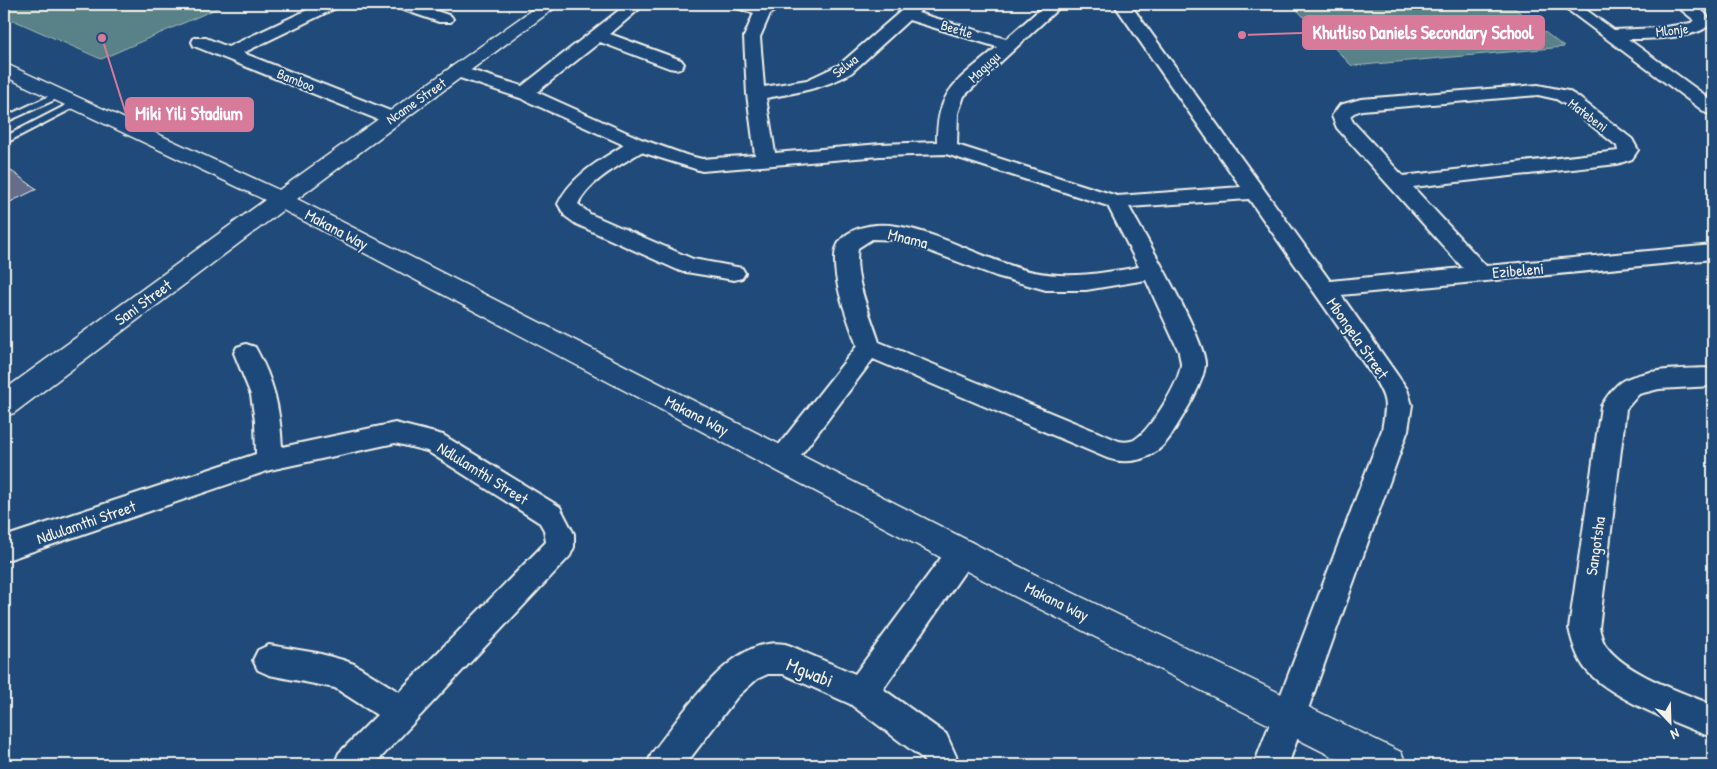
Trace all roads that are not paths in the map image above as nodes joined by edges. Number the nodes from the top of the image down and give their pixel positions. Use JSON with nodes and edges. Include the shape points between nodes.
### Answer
{"nodes":[{"id":1,"x":332,"y":4,"type":"edge"},
{"id":2,"x":401,"y":4,"type":"edge"},
{"id":3,"x":551,"y":4,"type":"edge"},
{"id":4,"x":637,"y":4,"type":"edge"},
{"id":5,"x":738,"y":4,"type":"edge"},
{"id":6,"x":1054,"y":4,"type":"edge"},
{"id":7,"x":1122,"y":4,"type":"edge"},
{"id":8,"x":1568,"y":4,"type":"edge"},
{"id":9,"x":1682,"y":4,"type":"edge"},
{"id":10,"x":769,"y":8,"type":"edge"},
{"id":11,"x":912,"y":9,"type":"edge"},
{"id":12,"x":445,"y":19,"type":"dead end"},
{"id":13,"x":598,"y":35,"type":"junction"},
{"id":14,"x":1610,"y":35,"type":"junction"},
{"id":15,"x":200,"y":42,"type":"dead end"},
{"id":16,"x":1008,"y":45,"type":"junction"},
{"id":17,"x":229,"y":53,"type":"junction"},
{"id":18,"x":675,"y":64,"type":"dead end"},
{"id":19,"x":4,"y":69,"type":"edge"},
{"id":20,"x":457,"y":71,"type":"junction"},
{"id":21,"x":525,"y":93,"type":"junction"},
{"id":22,"x":756,"y":94,"type":"junction"},
{"id":23,"x":67,"y":99,"type":"junction"},
{"id":24,"x":1713,"y":109,"type":"edge"},
{"id":25,"x":391,"y":118,"type":"junction"},
{"id":26,"x":4,"y":120,"type":"edge"},
{"id":27,"x":4,"y":141,"type":"edge"},
{"id":28,"x":638,"y":145,"type":"junction"},
{"id":29,"x":947,"y":148,"type":"junction"},
{"id":30,"x":766,"y":160,"type":"junction"},
{"id":31,"x":1399,"y":183,"type":"junction"},
{"id":32,"x":1256,"y":192,"type":"junction"},
{"id":33,"x":282,"y":200,"type":"junction"},
{"id":34,"x":1116,"y":202,"type":"junction"},
{"id":35,"x":1712,"y":253,"type":"edge"},
{"id":36,"x":1152,"y":272,"type":"junction"},
{"id":37,"x":734,"y":273,"type":"dead end"},
{"id":38,"x":1480,"y":273,"type":"junction"},
{"id":39,"x":1323,"y":289,"type":"junction"},
{"id":40,"x":869,"y":348,"type":"junction"},
{"id":41,"x":246,"y":353,"type":"dead end"},
{"id":42,"x":1713,"y":378,"type":"edge"},
{"id":43,"x":4,"y":405,"type":"edge"},
{"id":44,"x":783,"y":459,"type":"junction"},
{"id":45,"x":269,"y":460,"type":"junction"},
{"id":46,"x":4,"y":549,"type":"edge"},
{"id":47,"x":962,"y":552,"type":"junction"},
{"id":48,"x":269,"y":660,"type":"dead end"},
{"id":49,"x":861,"y":693,"type":"junction"},
{"id":50,"x":402,"y":712,"type":"junction"},
{"id":51,"x":1289,"y":714,"type":"junction"},
{"id":52,"x":1713,"y":722,"type":"edge"},
{"id":53,"x":351,"y":765,"type":"edge"},
{"id":54,"x":664,"y":765,"type":"edge"},
{"id":55,"x":944,"y":765,"type":"edge"},
{"id":56,"x":1271,"y":765,"type":"edge"},
{"id":57,"x":1388,"y":765,"type":"edge"}],
"edges":[{"from":1,"to":17,"type":"street"},
{"from":2,"to":12,"type":"street"},
{"from":3,"to":20,"type":"street","name":"Ncame Street"},
{"from":4,"to":13,"type":"street"},
{"from":5,"to":10,"type":"street"},
{"from":6,"to":16,"type":"street","name":"Magugu"},
{"from":7,"to":32,"type":"street","name":"Mbongela Street"},
{"from":8,"to":14,"type":"street"},
{"from":9,"to":14,"type":"street","name":"Mlonje","via":[[1701,18],[1703,23],[1699,27]]},
{"from":10,"to":22,"type":"street","via":[[752,37]]},
{"from":11,"to":16,"type":"street","name":"Beetle"},
{"from":11,"to":22,"type":"street","name":"Selwa","via":[[831,78],[803,87]]},
{"from":13,"to":18,"type":"street"},
{"from":13,"to":21,"type":"street"},
{"from":14,"to":24,"type":"street"},
{"from":15,"to":17,"type":"street","name":"Bamboo"},
{"from":16,"to":29,"type":"street","name":"Magugu","via":[[949,103]]},
{"from":17,"to":25,"type":"street","name":"Bamboo"},
{"from":19,"to":23,"type":"street","name":"Makana Way"},
{"from":20,"to":21,"type":"street"},
{"from":20,"to":25,"type":"street","name":"Ncame Street"},
{"from":21,"to":28,"type":"street"},
{"from":22,"to":30,"type":"street"},
{"from":23,"to":26,"type":"lane"},
{"from":23,"to":27,"type":"lane"},
{"from":23,"to":33,"type":"street","name":"Makana Way"},
{"from":25,"to":33,"type":"street","name":"Ncame Street"},
{"from":28,"to":30,"type":"street","via":[[702,166]]},
{"from":28,"to":37,"type":"street","via":[[571,195],[568,204],[572,212],[688,266]]},
{"from":29,"to":30,"type":"street"},
{"from":29,"to":34,"type":"street"},
{"from":31,"to":31,"type":"street","name":"Matebeni","via":[[1344,124],[1341,116],[1348,109],[1361,104],[1538,90],[1552,92],[1572,101],[1625,143],[1628,150],[1626,155],[1617,158]]},
{"from":31,"to":38,"type":"street","name":"Matebeni"},
{"from":32,"to":34,"type":"street"},
{"from":32,"to":39,"type":"street","name":"Mbongela Street"},
{"from":33,"to":43,"type":"street","name":"Sani Street"},
{"from":33,"to":44,"type":"street","name":"Makana Way"},
{"from":34,"to":36,"type":"street"},
{"from":35,"to":38,"type":"street","name":"Ezibeleni"},
{"from":36,"to":40,"type":"street","name":"Mnama","via":[[1094,281],[1046,282],[1014,274],[917,238],[891,232],[870,232],[854,239],[847,249],[846,261]]},
{"from":36,"to":40,"type":"street","via":[[1194,361],[1161,430],[1150,444],[1135,452],[1116,451]]},
{"from":38,"to":39,"type":"street","name":"Ezibeleni"},
{"from":39,"to":51,"type":"street","name":"Mbongela Street","via":[[1394,389],[1399,406],[1395,430]]},
{"from":40,"to":44,"type":"street"},
{"from":41,"to":45,"type":"street","via":[[264,395]]},
{"from":42,"to":52,"type":"street","name":"Sangotsha","via":[[1659,380],[1631,387],[1614,406],[1584,628],[1588,644],[1600,662],[1625,682]]},
{"from":44,"to":47,"type":"street","name":"Makana Way"},
{"from":45,"to":46,"type":"street","name":"Ndlulamthi Street"},
{"from":45,"to":50,"type":"street","name":"Ndlulamthi Street","via":[[394,433],[412,436],[434,442],[550,515],[558,525],[560,547]]},
{"from":47,"to":49,"type":"street"},
{"from":47,"to":51,"type":"street","name":"Makana Way"},
{"from":48,"to":50,"type":"street","via":[[343,675]]},
{"from":49,"to":54,"type":"street","name":"Mgwabi","via":[[785,659],[766,659],[746,668],[726,686]]},
{"from":49,"to":55,"type":"street","name":"Mgwabi","via":[[934,746]]},
{"from":50,"to":53,"type":"street","name":"Ndlulamthi Street"},
{"from":51,"to":56,"type":"street","name":"Mbongela Street"},
{"from":51,"to":57,"type":"street","name":"Makana Way"}]}
